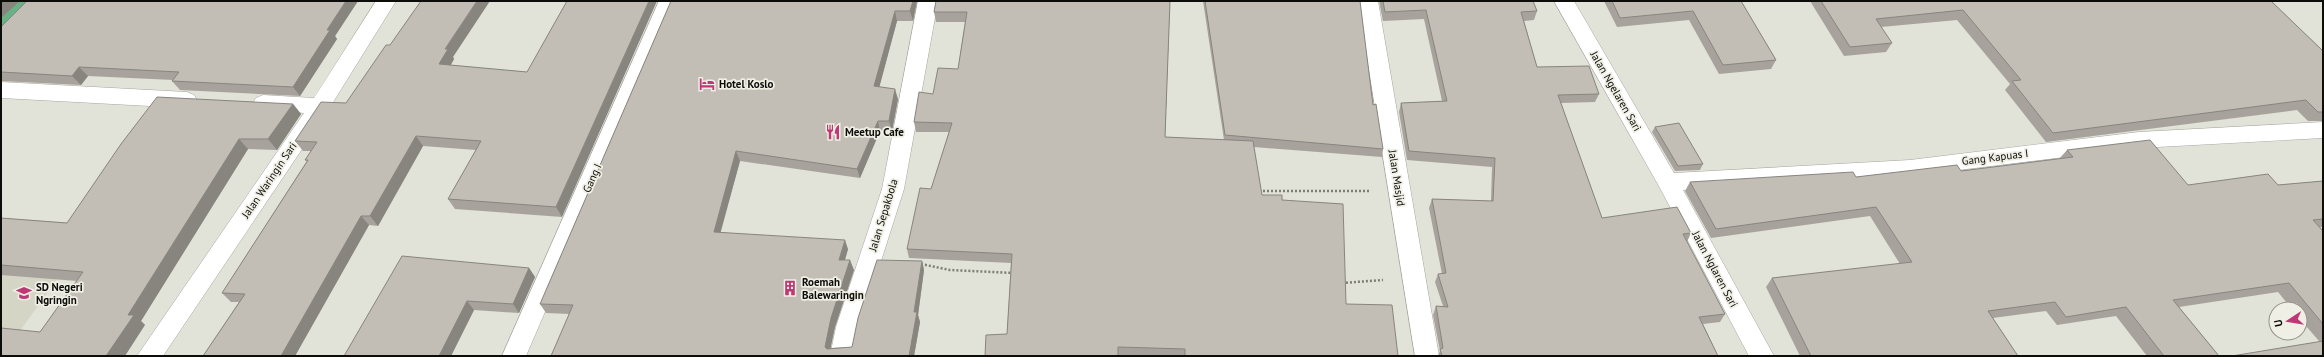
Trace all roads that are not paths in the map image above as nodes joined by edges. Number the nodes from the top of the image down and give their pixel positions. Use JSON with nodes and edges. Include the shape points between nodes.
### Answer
{"nodes":[{"id":1,"x":386,"y":1,"type":"edge"},
{"id":2,"x":669,"y":1,"type":"edge"},
{"id":3,"x":928,"y":1,"type":"edge"},
{"id":4,"x":1368,"y":1,"type":"edge"},
{"id":5,"x":1564,"y":1,"type":"edge"},
{"id":6,"x":1,"y":90,"type":"edge"},
{"id":7,"x":208,"y":101,"type":"edge"},
{"id":8,"x":240,"y":102,"type":"edge"},
{"id":9,"x":320,"y":106,"type":"junction"},
{"id":10,"x":2323,"y":130,"type":"edge"},
{"id":11,"x":1668,"y":182,"type":"junction"},
{"id":12,"x":149,"y":356,"type":"edge"},
{"id":13,"x":514,"y":356,"type":"edge"},
{"id":14,"x":842,"y":356,"type":"edge"},
{"id":15,"x":1427,"y":356,"type":"edge"},
{"id":16,"x":1762,"y":356,"type":"edge"}],
"edges":[{"from":1,"to":9,"type":"street","name":"Jalan Waringin Sari"},
{"from":2,"to":13,"type":"street","name":"Gang I"},
{"from":3,"to":14,"type":"street","name":"Jalan Sepakbola","via":[[893,189],[848,328]]},
{"from":4,"to":15,"type":"street","name":"Jalan Masjid"},
{"from":5,"to":11,"type":"street","name":"Jalan Ngelaren Sari"},
{"from":6,"to":7,"type":"street"},
{"from":8,"to":9,"type":"street"},
{"from":9,"to":12,"type":"street","name":"Jalan Waringin Sari"},
{"from":10,"to":11,"type":"street","name":"Gang Kapuas I","via":[[2139,140],[1910,168]]},
{"from":11,"to":16,"type":"street","name":"Jalan Nglaren Sari"}]}
